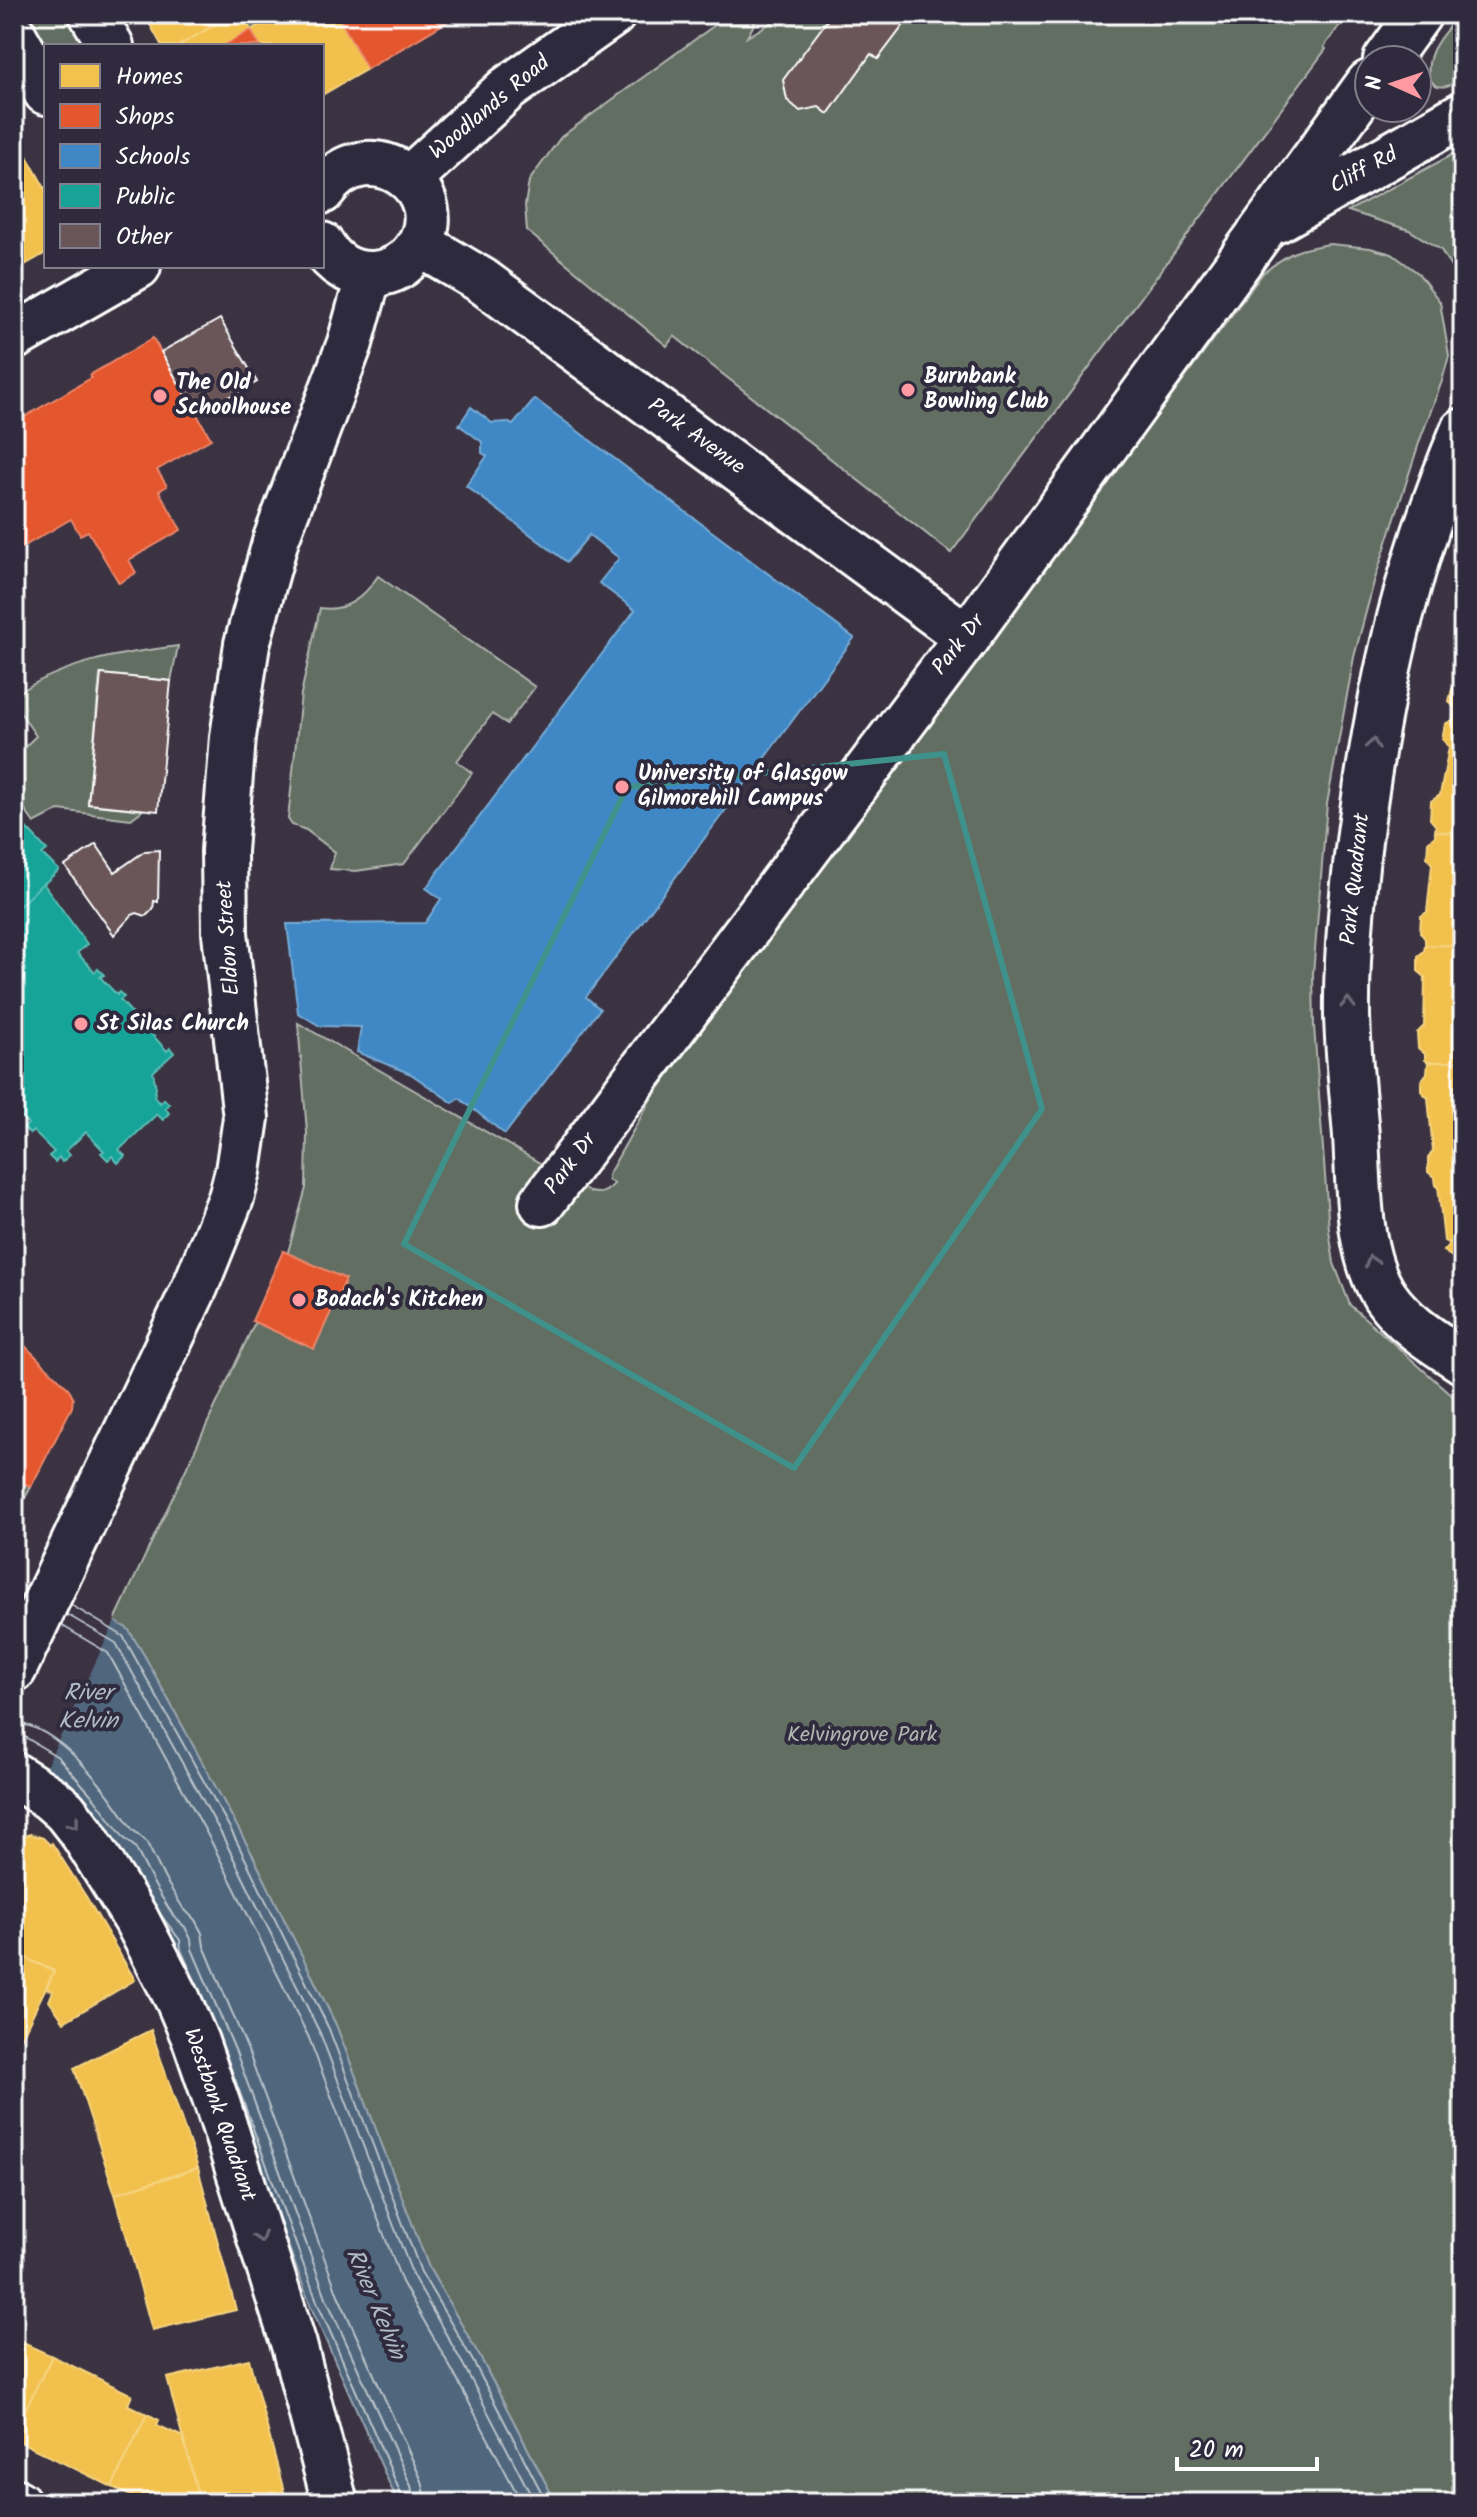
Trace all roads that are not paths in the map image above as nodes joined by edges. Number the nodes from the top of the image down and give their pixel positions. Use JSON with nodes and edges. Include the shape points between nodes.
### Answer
{"nodes":[{"id":1,"x":92,"y":14,"type":"edge"},
{"id":2,"x":611,"y":14,"type":"edge"},
{"id":3,"x":1419,"y":14,"type":"edge"},
{"id":4,"x":14,"y":36,"type":"edge"},
{"id":5,"x":110,"y":44,"type":"edge"},
{"id":6,"x":1397,"y":44,"type":"edge"},
{"id":7,"x":44,"y":88,"type":"edge"},
{"id":8,"x":1353,"y":105,"type":"edge"},
{"id":9,"x":1463,"y":114,"type":"edge"},
{"id":10,"x":410,"y":178,"type":"junction"},
{"id":11,"x":324,"y":189,"type":"edge"},
{"id":12,"x":1264,"y":227,"type":"junction"},
{"id":13,"x":420,"y":244,"type":"junction"},
{"id":14,"x":324,"y":247,"type":"edge"},
{"id":15,"x":135,"y":268,"type":"edge"},
{"id":16,"x":369,"y":274,"type":"junction"},
{"id":17,"x":14,"y":337,"type":"edge"},
{"id":18,"x":1463,"y":431,"type":"edge"},
{"id":19,"x":967,"y":637,"type":"junction"},
{"id":20,"x":542,"y":1203,"type":"dead end"},
{"id":21,"x":1463,"y":1361,"type":"edge"},
{"id":22,"x":14,"y":1669,"type":"edge"},
{"id":23,"x":14,"y":1775,"type":"edge"},
{"id":24,"x":335,"y":2503,"type":"edge"}],
"edges":[{"from":1,"to":5,"type":"street"},
{"from":2,"to":10,"type":"street","name":"Woodlands Road","via":[[507,89]]},
{"from":3,"to":6,"type":"street"},
{"from":4,"to":7,"type":"street"},
{"from":8,"to":12,"type":"street","name":"Park Dr"},
{"from":9,"to":12,"type":"street","name":"Cliff Rd"},
{"from":10,"to":11,"type":"street","via":[[393,167],[354,165],[336,174]]},
{"from":10,"to":13,"type":"street","via":[[426,209]]},
{"from":12,"to":19,"type":"street","name":"Park Dr"},
{"from":13,"to":16,"type":"street","via":[[399,267]]},
{"from":13,"to":19,"type":"street","name":"Park Avenue","via":[[481,280]]},
{"from":14,"to":16,"type":"street","via":[[338,264]]},
{"from":15,"to":17,"type":"street"},
{"from":16,"to":22,"type":"street","name":"Eldon Street","via":[[350,343],[276,539],[247,644],[233,737],[224,875],[225,933],[246,1118],[238,1171],[196,1285]]},
{"from":21,"to":18,"type":"street","name":"Park Quadrant","one_way":true,"via":[[1411,1327],[1384,1294],[1370,1261],[1347,1017],[1349,941],[1364,805],[1392,642],[1419,547]]},
{"from":19,"to":20,"type":"street","name":"Park Dr"},
{"from":23,"to":24,"type":"street","name":"Westbank Quadrant","one_way":true,"via":[[50,1798],[83,1834],[154,1952],[184,2014],[294,2345]]}]}
